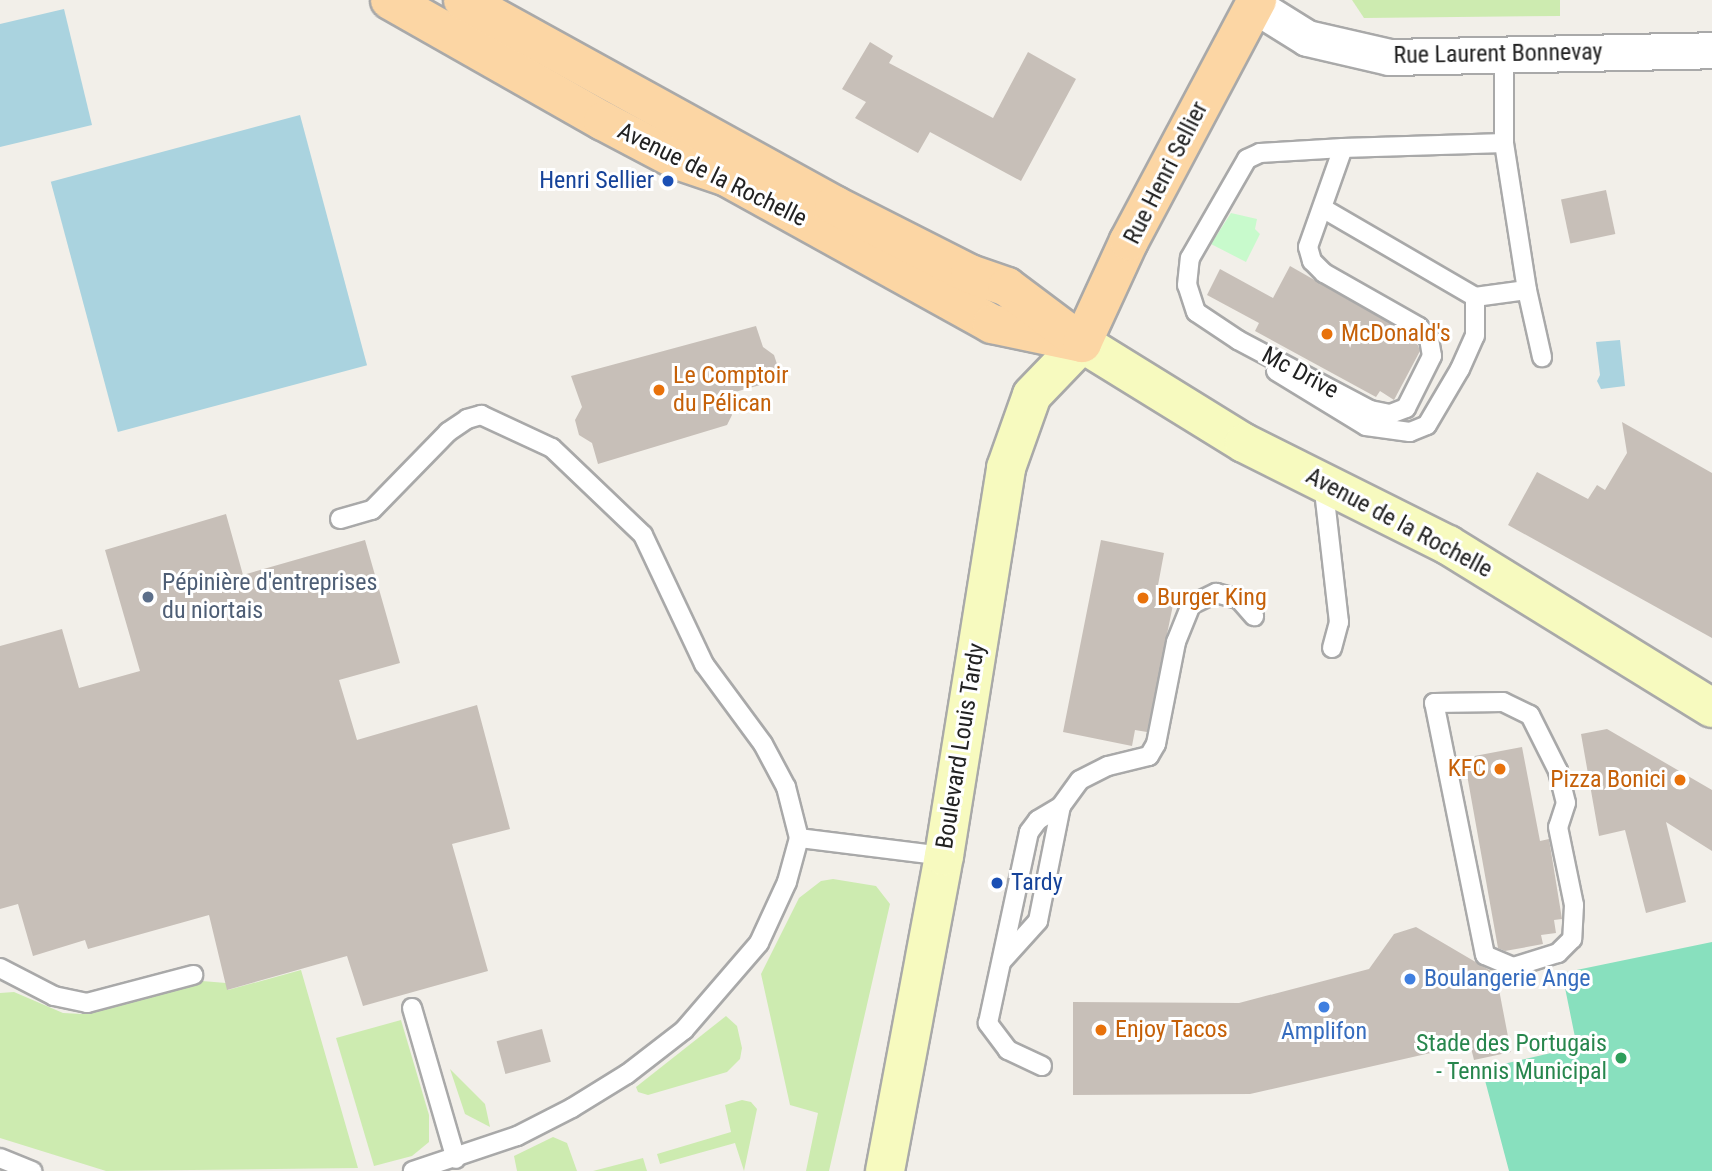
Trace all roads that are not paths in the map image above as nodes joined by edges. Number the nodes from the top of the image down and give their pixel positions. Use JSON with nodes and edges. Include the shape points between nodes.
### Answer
{"nodes":[{"id":1,"x":390,"y":0,"type":"edge"},
{"id":2,"x":463,"y":0,"type":"edge"},
{"id":3,"x":1256,"y":2,"type":"edge"},
{"id":4,"x":1712,"y":50,"type":"edge"},
{"id":5,"x":1504,"y":56,"type":"junction"},
{"id":6,"x":1504,"y":143,"type":"junction"},
{"id":7,"x":1343,"y":148,"type":"junction"},
{"id":8,"x":1324,"y":209,"type":"junction"},
{"id":9,"x":1527,"y":290,"type":"junction"},
{"id":10,"x":1475,"y":297,"type":"junction"},
{"id":11,"x":1238,"y":340,"type":"junction"},
{"id":12,"x":1082,"y":343,"type":"junction"},
{"id":13,"x":1542,"y":358,"type":"dead end"},
{"id":14,"x":1323,"y":482,"type":"junction"},
{"id":15,"x":340,"y":519,"type":"dead end"},
{"id":16,"x":1254,"y":616,"type":"dead end"},
{"id":17,"x":1332,"y":648,"type":"dead end"},
{"id":18,"x":1434,"y":703,"type":"joint"},
{"id":19,"x":1712,"y":708,"type":"edge"},
{"id":20,"x":1061,"y":806,"type":"junction"},
{"id":21,"x":799,"y":838,"type":"junction"},
{"id":22,"x":944,"y":856,"type":"junction"},
{"id":23,"x":1002,"y":961,"type":"junction"},
{"id":24,"x":0,"y":968,"type":"edge"},
{"id":25,"x":193,"y":975,"type":"dead end"},
{"id":26,"x":412,"y":1009,"type":"dead end"},
{"id":27,"x":1042,"y":1066,"type":"dead end"},
{"id":28,"x":0,"y":1158,"type":"edge"},
{"id":29,"x":456,"y":1159,"type":"junction"},
{"id":30,"x":32,"y":1171,"type":"edge"},
{"id":31,"x":413,"y":1171,"type":"edge"},
{"id":32,"x":884,"y":1171,"type":"edge"}],
"edges":[{"from":1,"to":12,"type":"main road","name":"Avenue de la Rochelle","via":[[603,121],[677,160],[727,177],[992,324]]},
{"from":2,"to":12,"type":"main road","name":"Avenue de la Rochelle","via":[[834,205],[970,274],[1007,287]]},
{"from":3,"to":5,"type":"street","name":"Rue Laurent Bonnevay","via":[[1307,38],[1389,57]]},
{"from":3,"to":12,"type":"main road","name":"Rue Henri Sellier","via":[[1129,241]]},
{"from":4,"to":5,"type":"street","name":"Rue Laurent Bonnevay"},
{"from":5,"to":6,"type":"lane"},
{"from":6,"to":7,"type":"lane"},
{"from":6,"to":9,"type":"lane"},
{"from":7,"to":8,"type":"lane"},
{"from":7,"to":11,"type":"lane","name":"Mc Drive","via":[[1261,153],[1247,159],[1190,258],[1187,285],[1196,312]]},
{"from":8,"to":10,"type":"lane"},
{"from":8,"to":11,"type":"lane","name":"Mc Drive","via":[[1308,247],[1312,261],[1324,273],[1419,327],[1430,339],[1432,356],[1406,408],[1390,414],[1370,410]]},
{"from":9,"to":10,"type":"lane"},
{"from":9,"to":13,"type":"lane"},
{"from":10,"to":11,"type":"lane","via":[[1475,336],[1460,369],[1427,425],[1410,432],[1366,426],[1310,394]]},
{"from":12,"to":14,"type":"street","name":"Avenue de la Rochelle","via":[[1244,443]]},
{"from":12,"to":22,"type":"street","name":"Boulevard Louis Tardy","via":[[1032,394],[1006,468]]},
{"from":14,"to":17,"type":"lane","via":[[1339,622]]},
{"from":14,"to":19,"type":"street","name":"Avenue de la Rochelle","via":[[1448,545]]},
{"from":15,"to":21,"type":"lane","via":[[372,510],[467,419],[481,415],[552,448],[643,535],[704,664],[763,744],[786,787]]},
{"from":16,"to":20,"type":"lane","via":[[1239,599],[1216,593],[1191,606],[1176,642],[1156,744],[1149,756],[1108,766],[1080,780]]},
{"from":18,"to":18,"type":"lane","via":[[1485,955],[1513,967],[1542,961],[1572,939],[1574,905],[1558,827],[1566,803],[1558,771],[1530,715],[1503,702]]},
{"from":20,"to":23,"type":"lane","via":[[1038,921]]},
{"from":20,"to":23,"type":"lane","via":[[1038,820],[1029,832]]},
{"from":21,"to":22,"type":"lane"},
{"from":21,"to":29,"type":"lane","via":[[787,882],[759,943],[732,980],[684,1030],[589,1098],[517,1136]]},
{"from":22,"to":32,"type":"street","name":"Boulevard Louis Tardy"},
{"from":23,"to":27,"type":"lane","via":[[988,1023],[1008,1050]]},
{"from":24,"to":25,"type":"lane","via":[[54,996],[87,1003]]},
{"from":26,"to":29,"type":"lane"},
{"from":28,"to":30,"type":"lane"},
{"from":29,"to":31,"type":"lane"}]}
